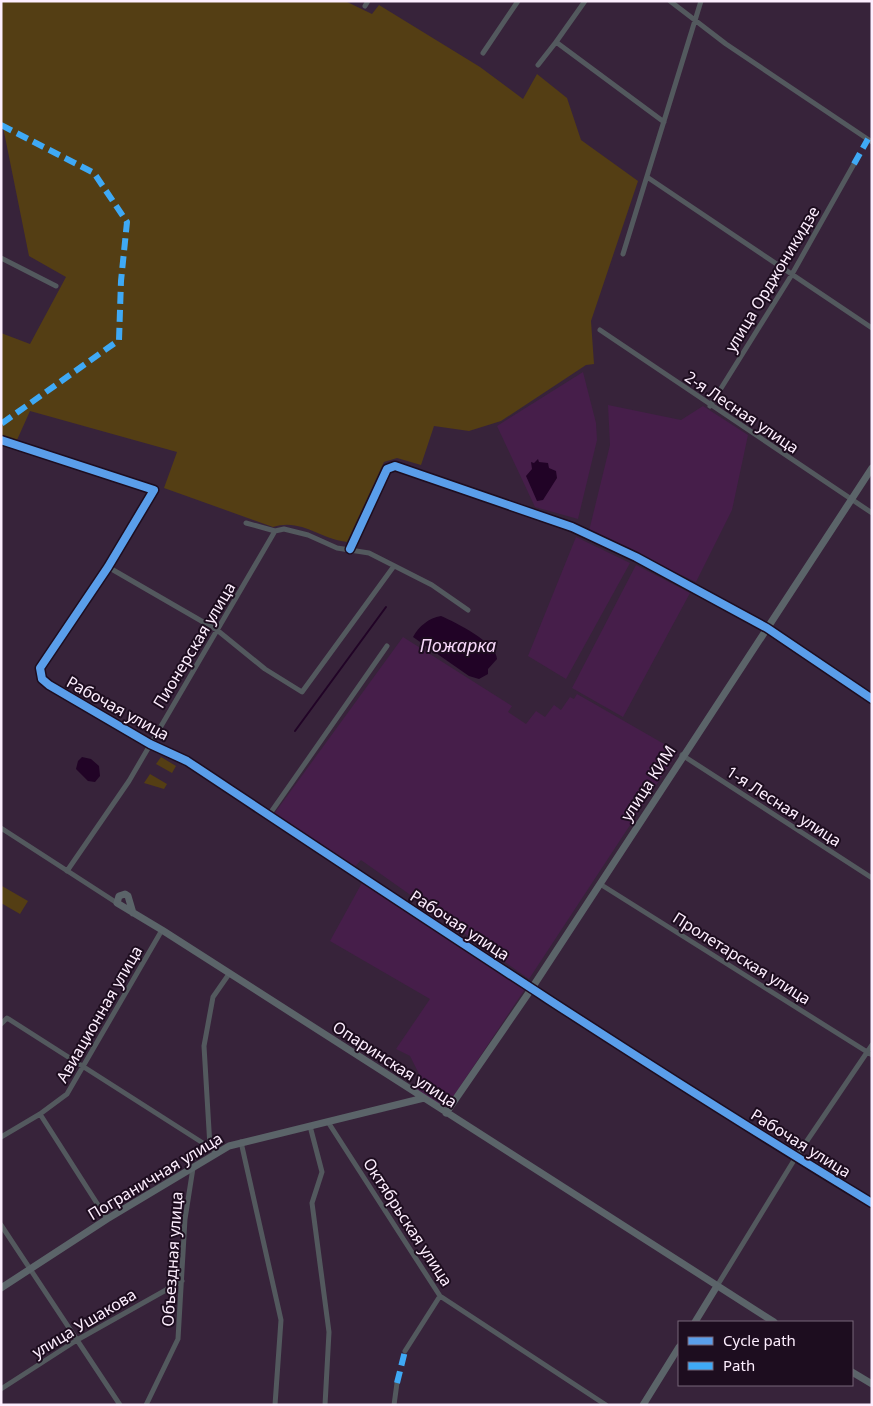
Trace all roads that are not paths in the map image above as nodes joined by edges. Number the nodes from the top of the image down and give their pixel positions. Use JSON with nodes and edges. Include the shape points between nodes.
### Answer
{"nodes":[{"id":1,"x":518,"y":1,"type":"edge"},
{"id":2,"x":585,"y":1,"type":"edge"},
{"id":3,"x":670,"y":1,"type":"edge"},
{"id":4,"x":701,"y":1,"type":"edge"},
{"id":5,"x":696,"y":19,"type":"junction"},
{"id":6,"x":556,"y":42,"type":"junction"},
{"id":7,"x":483,"y":54,"type":"dead end"},
{"id":8,"x":538,"y":65,"type":"dead end"},
{"id":9,"x":664,"y":122,"type":"junction"},
{"id":10,"x":872,"y":132,"type":"edge"},
{"id":11,"x":870,"y":140,"type":"edge"},
{"id":12,"x":854,"y":164,"type":"dead end"},
{"id":13,"x":647,"y":177,"type":"junction"},
{"id":14,"x":623,"y":254,"type":"dead end"},
{"id":15,"x":1,"y":258,"type":"edge"},
{"id":16,"x":791,"y":276,"type":"junction"},
{"id":17,"x":56,"y":286,"type":"dead end"},
{"id":18,"x":872,"y":328,"type":"edge"},
{"id":19,"x":600,"y":330,"type":"dead end"},
{"id":20,"x":710,"y":406,"type":"junction"},
{"id":21,"x":1,"y":440,"type":"edge"},
{"id":22,"x":872,"y":468,"type":"edge"},
{"id":23,"x":851,"y":499,"type":"junction"},
{"id":24,"x":872,"y":514,"type":"edge"},
{"id":25,"x":246,"y":523,"type":"dead end"},
{"id":26,"x":275,"y":531,"type":"junction"},
{"id":27,"x":350,"y":549,"type":"junction"},
{"id":28,"x":394,"y":566,"type":"junction"},
{"id":29,"x":108,"y":567,"type":"junction"},
{"id":30,"x":468,"y":610,"type":"dead end"},
{"id":31,"x":767,"y":628,"type":"junction"},
{"id":32,"x":217,"y":630,"type":"junction"},
{"id":33,"x":387,"y":646,"type":"dead end"},
{"id":34,"x":872,"y":699,"type":"edge"},
{"id":35,"x":150,"y":744,"type":"junction"},
{"id":36,"x":682,"y":755,"type":"junction"},
{"id":37,"x":269,"y":815,"type":"junction"},
{"id":38,"x":1,"y":828,"type":"edge"},
{"id":39,"x":68,"y":871,"type":"junction"},
{"id":40,"x":872,"y":878,"type":"edge"},
{"id":41,"x":600,"y":884,"type":"junction"},
{"id":42,"x":118,"y":903,"type":"junction"},
{"id":43,"x":133,"y":912,"type":"junction"},
{"id":44,"x":162,"y":930,"type":"junction"},
{"id":45,"x":229,"y":974,"type":"junction"},
{"id":46,"x":532,"y":988,"type":"junction"},
{"id":47,"x":1,"y":1024,"type":"edge"},
{"id":48,"x":872,"y":1044,"type":"edge"},
{"id":49,"x":869,"y":1053,"type":"edge"},
{"id":50,"x":84,"y":1066,"type":"junction"},
{"id":51,"x":424,"y":1098,"type":"junction"},
{"id":52,"x":446,"y":1112,"type":"junction"},
{"id":53,"x":40,"y":1114,"type":"junction"},
{"id":54,"x":328,"y":1122,"type":"junction"},
{"id":55,"x":310,"y":1126,"type":"junction"},
{"id":56,"x":1,"y":1137,"type":"edge"},
{"id":57,"x":241,"y":1142,"type":"junction"},
{"id":58,"x":213,"y":1150,"type":"junction"},
{"id":59,"x":796,"y":1157,"type":"junction"},
{"id":60,"x":193,"y":1168,"type":"junction"},
{"id":61,"x":872,"y":1203,"type":"edge"},
{"id":62,"x":107,"y":1219,"type":"junction"},
{"id":63,"x":1,"y":1225,"type":"edge"},
{"id":64,"x":31,"y":1269,"type":"junction"},
{"id":65,"x":182,"y":1281,"type":"junction"},
{"id":66,"x":717,"y":1286,"type":"junction"},
{"id":67,"x":1,"y":1288,"type":"edge"},
{"id":68,"x":440,"y":1296,"type":"junction"},
{"id":69,"x":696,"y":1321,"type":"edge"},
{"id":70,"x":772,"y":1321,"type":"edge"},
{"id":71,"x":77,"y":1340,"type":"junction"},
{"id":72,"x":678,"y":1349,"type":"edge"},
{"id":73,"x":405,"y":1351,"type":"dead end"},
{"id":74,"x":853,"y":1373,"type":"edge"},
{"id":75,"x":397,"y":1383,"type":"dead end"},
{"id":76,"x":872,"y":1384,"type":"edge"},
{"id":77,"x":1,"y":1389,"type":"edge"},
{"id":78,"x":120,"y":1405,"type":"edge"},
{"id":79,"x":146,"y":1405,"type":"edge"},
{"id":80,"x":275,"y":1405,"type":"edge"},
{"id":81,"x":325,"y":1405,"type":"edge"},
{"id":82,"x":394,"y":1405,"type":"edge"},
{"id":83,"x":606,"y":1405,"type":"edge"},
{"id":84,"x":643,"y":1405,"type":"edge"}],
"edges":[{"from":1,"to":7,"type":"street"},
{"from":2,"to":6,"type":"street"},
{"from":3,"to":5,"type":"street"},
{"from":4,"to":5,"type":"street"},
{"from":5,"to":9,"type":"street"},
{"from":5,"to":11,"type":"street","via":[[726,44]]},
{"from":6,"to":8,"type":"street"},
{"from":6,"to":9,"type":"street"},
{"from":9,"to":13,"type":"street"},
{"from":10,"to":11,"type":"street"},
{"from":12,"to":16,"type":"street","name":"улица Орджоникидзе"},
{"from":13,"to":14,"type":"street"},
{"from":13,"to":16,"type":"street"},
{"from":15,"to":17,"type":"street"},
{"from":16,"to":18,"type":"street"},
{"from":16,"to":20,"type":"street","name":"улица Орджоникидзе"},
{"from":19,"to":20,"type":"street","name":"2-я Лесная улица"},
{"from":20,"to":23,"type":"street","name":"2-я Лесная улица"},
{"from":21,"to":29,"type":"street","via":[[154,490]]},
{"from":22,"to":23,"type":"main road","name":"улица КИМ"},
{"from":23,"to":24,"type":"street","name":"2-я Лесная улица"},
{"from":23,"to":31,"type":"main road","name":"улица КИМ"},
{"from":25,"to":26,"type":"street"},
{"from":26,"to":27,"type":"street","via":[[284,529],[308,534],[337,548]]},
{"from":26,"to":32,"type":"street","name":"Пионерская улица"},
{"from":27,"to":28,"type":"street","via":[[369,553]]},
{"from":27,"to":31,"type":"street","via":[[387,469],[395,466],[572,527]]},
{"from":28,"to":30,"type":"street","via":[[432,585]]},
{"from":28,"to":32,"type":"street","via":[[302,692],[264,668]]},
{"from":29,"to":32,"type":"street"},
{"from":29,"to":35,"type":"street","name":"Рабочая улица","via":[[40,668],[42,679]]},
{"from":31,"to":34,"type":"street"},
{"from":31,"to":36,"type":"main road","name":"улица КИМ"},
{"from":32,"to":35,"type":"street","name":"Пионерская улица"},
{"from":33,"to":37,"type":"street"},
{"from":35,"to":37,"type":"street","name":"Рабочая улица","via":[[187,760]]},
{"from":35,"to":39,"type":"street","name":"Пионерская улица"},
{"from":36,"to":40,"type":"street","name":"1-я Лесная улица"},
{"from":36,"to":41,"type":"main road","name":"улица КИМ"},
{"from":37,"to":46,"type":"street","name":"Рабочая улица"},
{"from":38,"to":39,"type":"street","name":"Опаринская улица"},
{"from":39,"to":42,"type":"street","name":"Опаринская улица"},
{"from":41,"to":46,"type":"main road","name":"улица КИМ"},
{"from":41,"to":49,"type":"street","name":"Пролетарская улица"},
{"from":42,"to":43,"type":"main road","name":"Опаринская улица"},
{"from":42,"to":43,"type":"main road","via":[[119,896],[125,894]]},
{"from":43,"to":44,"type":"main road","name":"Опаринская улица"},
{"from":44,"to":45,"type":"main road","name":"Опаринская улица"},
{"from":44,"to":50,"type":"street","name":"Авиационная улица","via":[[116,1005]]},
{"from":45,"to":51,"type":"main road","name":"Опаринская улица"},
{"from":45,"to":58,"type":"street","via":[[213,997],[204,1046]]},
{"from":46,"to":52,"type":"main road","name":"улица КИМ"},
{"from":46,"to":59,"type":"street","name":"Рабочая улица"},
{"from":47,"to":50,"type":"street","via":[[7,1018]]},
{"from":48,"to":49,"type":"street"},
{"from":49,"to":59,"type":"street"},
{"from":50,"to":53,"type":"street","name":"Авиационная улица","via":[[67,1094]]},
{"from":50,"to":58,"type":"street"},
{"from":51,"to":52,"type":"main road","name":"Опаринская улица"},
{"from":51,"to":54,"type":"main road","name":"Пограничная улица"},
{"from":52,"to":66,"type":"main road","name":"Опаринская улица"},
{"from":53,"to":56,"type":"street","name":"Авиационная улица"},
{"from":53,"to":62,"type":"street"},
{"from":54,"to":55,"type":"main road","name":"Пограничная улица"},
{"from":54,"to":68,"type":"street","name":"Октябрьская улица"},
{"from":55,"to":57,"type":"main road","name":"Пограничная улица"},
{"from":55,"to":81,"type":"street","via":[[322,1172],[312,1203],[330,1332]]},
{"from":57,"to":58,"type":"main road","name":"Пограничная улица"},
{"from":57,"to":80,"type":"street","via":[[281,1320]]},
{"from":58,"to":60,"type":"main road","name":"Пограничная улица"},
{"from":59,"to":61,"type":"street","name":"Рабочая улица"},
{"from":59,"to":66,"type":"street"},
{"from":60,"to":62,"type":"main road","name":"Пограничная улица"},
{"from":60,"to":65,"type":"street","name":"Объездная улица","via":[[185,1219]]},
{"from":62,"to":64,"type":"main road","name":"Пограничная улица"},
{"from":63,"to":64,"type":"street"},
{"from":64,"to":67,"type":"main road","name":"Пограничная улица"},
{"from":64,"to":71,"type":"street"},
{"from":65,"to":71,"type":"street","name":"улица Ушакова"},
{"from":65,"to":79,"type":"street","name":"Объездная улица","via":[[178,1339]]},
{"from":66,"to":69,"type":"main road"},
{"from":66,"to":70,"type":"main road","name":"Опаринская улица"},
{"from":68,"to":73,"type":"street"},
{"from":68,"to":83,"type":"street","name":"Октябрьская улица"},
{"from":71,"to":77,"type":"street","name":"улица Ушакова"},
{"from":71,"to":78,"type":"street"},
{"from":72,"to":84,"type":"main road"},
{"from":74,"to":76,"type":"main road"},
{"from":75,"to":82,"type":"street"}]}
